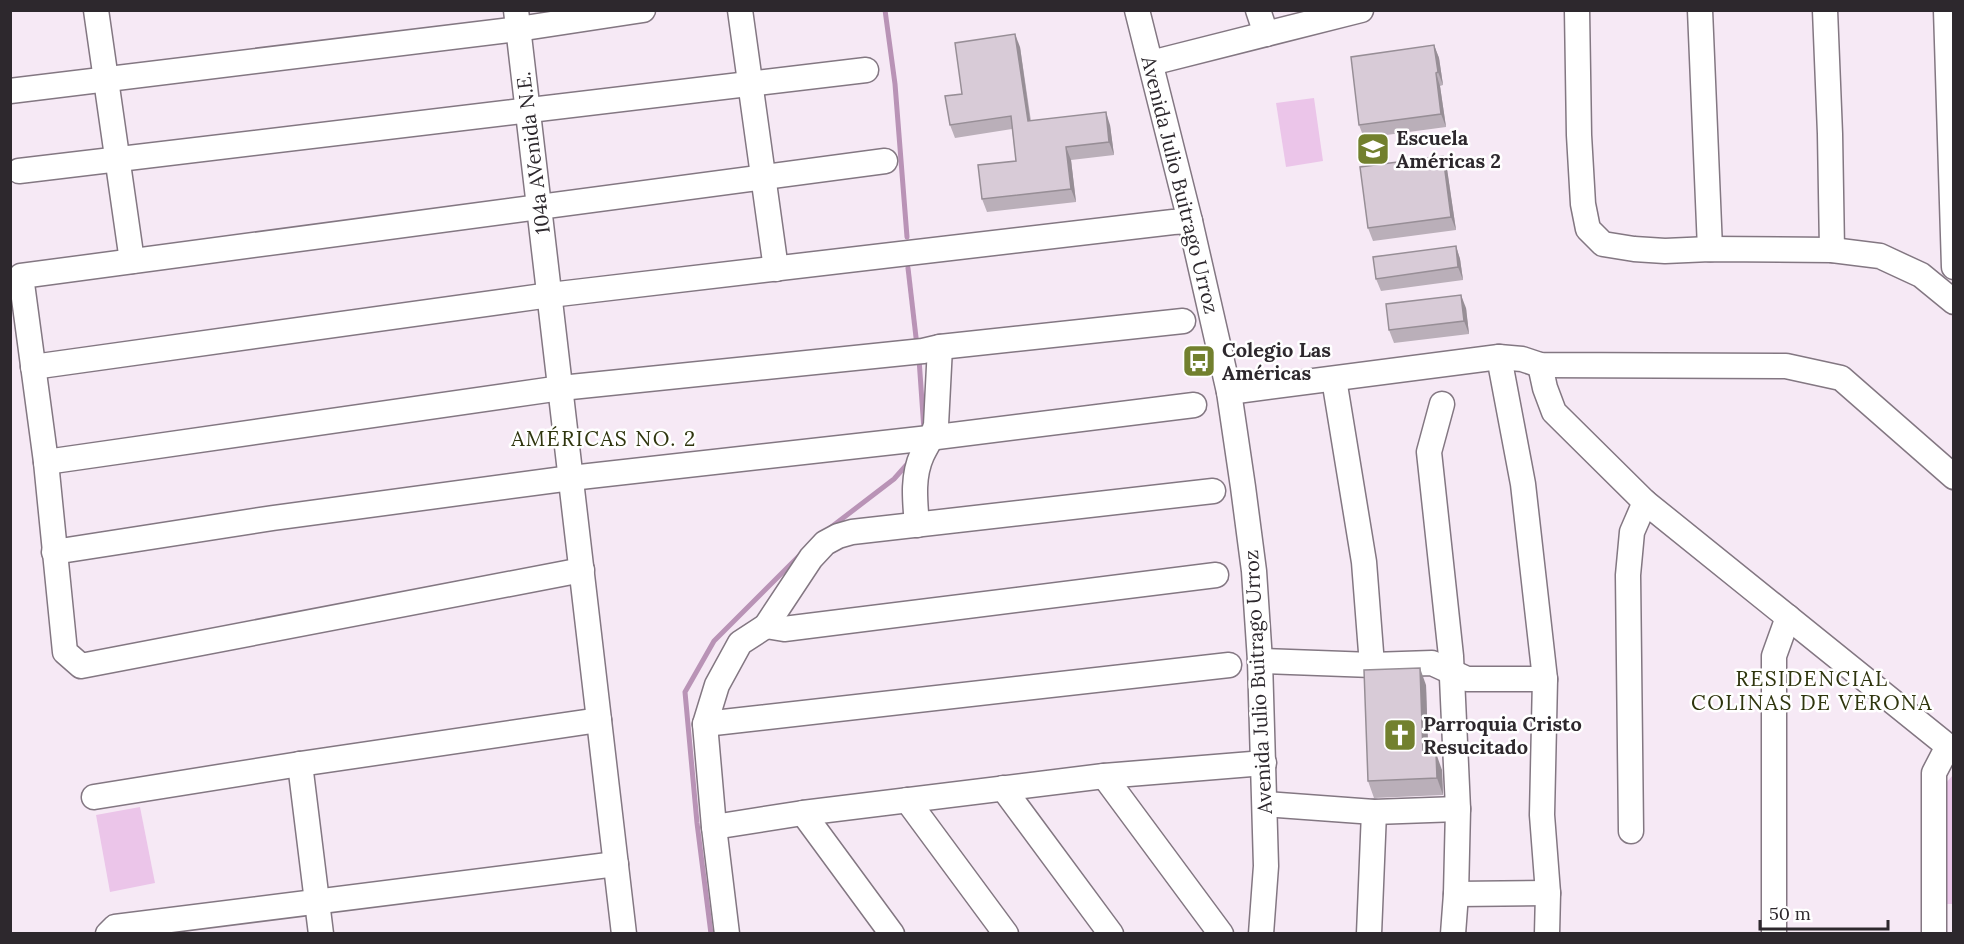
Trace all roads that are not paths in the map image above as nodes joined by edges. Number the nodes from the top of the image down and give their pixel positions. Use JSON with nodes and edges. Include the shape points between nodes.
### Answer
{"nodes":[{"id":1,"x":96,"y":10,"type":"edge"},
{"id":2,"x":643,"y":10,"type":"edge"},
{"id":3,"x":741,"y":10,"type":"edge"},
{"id":4,"x":1137,"y":10,"type":"edge"},
{"id":5,"x":1258,"y":10,"type":"edge"},
{"id":6,"x":1577,"y":10,"type":"edge"},
{"id":7,"x":1700,"y":10,"type":"edge"},
{"id":8,"x":1825,"y":10,"type":"edge"},
{"id":9,"x":1946,"y":10,"type":"edge"},
{"id":10,"x":1357,"y":11,"type":"edge"},
{"id":11,"x":517,"y":20,"type":"edge"},
{"id":12,"x":1266,"y":34,"type":"junction"},
{"id":13,"x":1151,"y":63,"type":"junction"},
{"id":14,"x":866,"y":70,"type":"dead end"},
{"id":15,"x":106,"y":79,"type":"junction"},
{"id":16,"x":751,"y":84,"type":"junction"},
{"id":17,"x":10,"y":91,"type":"edge"},
{"id":18,"x":528,"y":111,"type":"junction"},
{"id":19,"x":117,"y":160,"type":"junction"},
{"id":20,"x":885,"y":161,"type":"dead end"},
{"id":21,"x":19,"y":171,"type":"dead end"},
{"id":22,"x":763,"y":178,"type":"junction"},
{"id":23,"x":540,"y":207,"type":"junction"},
{"id":24,"x":1175,"y":222,"type":"junction"},
{"id":25,"x":1710,"y":249,"type":"junction"},
{"id":26,"x":1832,"y":250,"type":"junction"},
{"id":27,"x":132,"y":261,"type":"junction"},
{"id":28,"x":1953,"y":267,"type":"edge"},
{"id":29,"x":776,"y":269,"type":"junction"},
{"id":30,"x":550,"y":295,"type":"junction"},
{"id":31,"x":1953,"y":302,"type":"edge"},
{"id":32,"x":1183,"y":321,"type":"dead end"},
{"id":33,"x":922,"y":350,"type":"junction"},
{"id":34,"x":1499,"y":357,"type":"junction"},
{"id":35,"x":1540,"y":365,"type":"junction"},
{"id":36,"x":33,"y":367,"type":"junction"},
{"id":37,"x":1334,"y":379,"type":"junction"},
{"id":38,"x":561,"y":388,"type":"junction"},
{"id":39,"x":1229,"y":392,"type":"junction"},
{"id":40,"x":1442,"y":404,"type":"dead end"},
{"id":41,"x":1194,"y":405,"type":"dead end"},
{"id":42,"x":923,"y":438,"type":"junction"},
{"id":43,"x":45,"y":462,"type":"junction"},
{"id":44,"x":1953,"y":477,"type":"edge"},
{"id":45,"x":571,"y":478,"type":"junction"},
{"id":46,"x":1213,"y":491,"type":"dead end"},
{"id":47,"x":1645,"y":502,"type":"junction"},
{"id":48,"x":917,"y":525,"type":"junction"},
{"id":49,"x":54,"y":552,"type":"junction"},
{"id":50,"x":582,"y":570,"type":"junction"},
{"id":51,"x":1215,"y":575,"type":"dead end"},
{"id":52,"x":1788,"y":617,"type":"junction"},
{"id":53,"x":766,"y":626,"type":"junction"},
{"id":54,"x":1260,"y":661,"type":"junction"},
{"id":55,"x":1229,"y":665,"type":"dead end"},
{"id":56,"x":1372,"y":665,"type":"junction"},
{"id":57,"x":1452,"y":670,"type":"junction"},
{"id":58,"x":1545,"y":679,"type":"junction"},
{"id":59,"x":599,"y":720,"type":"junction"},
{"id":60,"x":705,"y":724,"type":"junction"},
{"id":61,"x":1951,"y":749,"type":"edge"},
{"id":62,"x":1264,"y":763,"type":"junction"},
{"id":63,"x":300,"y":764,"type":"junction"},
{"id":64,"x":1104,"y":776,"type":"junction"},
{"id":65,"x":1003,"y":788,"type":"junction"},
{"id":66,"x":94,"y":797,"type":"dead end"},
{"id":67,"x":908,"y":800,"type":"junction"},
{"id":68,"x":1265,"y":804,"type":"junction"},
{"id":69,"x":1458,"y":809,"type":"junction"},
{"id":70,"x":1374,"y":812,"type":"junction"},
{"id":71,"x":803,"y":813,"type":"junction"},
{"id":72,"x":714,"y":827,"type":"junction"},
{"id":73,"x":1631,"y":831,"type":"dead end"},
{"id":74,"x":616,"y":864,"type":"junction"},
{"id":75,"x":1548,"y":893,"type":"junction"},
{"id":76,"x":1456,"y":894,"type":"junction"},
{"id":77,"x":317,"y":901,"type":"junction"},
{"id":78,"x":108,"y":933,"type":"edge"},
{"id":79,"x":321,"y":933,"type":"edge"},
{"id":80,"x":624,"y":933,"type":"edge"},
{"id":81,"x":727,"y":933,"type":"edge"},
{"id":82,"x":892,"y":933,"type":"edge"},
{"id":83,"x":1006,"y":933,"type":"edge"},
{"id":84,"x":1111,"y":933,"type":"edge"},
{"id":85,"x":1221,"y":933,"type":"edge"},
{"id":86,"x":1261,"y":933,"type":"edge"},
{"id":87,"x":1369,"y":933,"type":"edge"},
{"id":88,"x":1453,"y":933,"type":"edge"},
{"id":89,"x":1547,"y":933,"type":"edge"},
{"id":90,"x":1773,"y":933,"type":"edge"},
{"id":91,"x":1934,"y":933,"type":"edge"}],
"edges":[{"from":1,"to":15,"type":"street"},
{"from":2,"to":11,"type":"street"},
{"from":3,"to":16,"type":"street"},
{"from":4,"to":13,"type":"street","name":"Avenida Julio Buitrago Urroz"},
{"from":5,"to":12,"type":"street"},
{"from":6,"to":25,"type":"street","via":[[1580,158],[1588,229],[1604,244],[1634,249]]},
{"from":7,"to":25,"type":"street"},
{"from":8,"to":26,"type":"street"},
{"from":9,"to":28,"type":"street"},
{"from":10,"to":12,"type":"street"},
{"from":11,"to":15,"type":"street"},
{"from":11,"to":18,"type":"street","name":"104a AVenida N.E."},
{"from":12,"to":13,"type":"street"},
{"from":13,"to":24,"type":"street","name":"Avenida Julio Buitrago Urroz"},
{"from":14,"to":16,"type":"street"},
{"from":15,"to":17,"type":"street"},
{"from":15,"to":19,"type":"street"},
{"from":16,"to":18,"type":"street"},
{"from":16,"to":22,"type":"street"},
{"from":18,"to":19,"type":"street"},
{"from":18,"to":23,"type":"street","name":"104a AVenida N.E."},
{"from":19,"to":21,"type":"street"},
{"from":19,"to":27,"type":"street"},
{"from":20,"to":22,"type":"street"},
{"from":22,"to":23,"type":"street"},
{"from":22,"to":29,"type":"street"},
{"from":23,"to":27,"type":"street"},
{"from":23,"to":30,"type":"street","name":"104a AVenida N.E."},
{"from":24,"to":29,"type":"street"},
{"from":24,"to":39,"type":"street","name":"Avenida Julio Buitrago Urroz"},
{"from":25,"to":26,"type":"street"},
{"from":26,"to":31,"type":"street","via":[[1880,256],[1921,275]]},
{"from":27,"to":36,"type":"street","via":[[21,276]]},
{"from":29,"to":30,"type":"street"},
{"from":30,"to":36,"type":"street"},
{"from":30,"to":38,"type":"street","name":"104a AVenida N.E."},
{"from":32,"to":33,"type":"street"},
{"from":33,"to":38,"type":"street"},
{"from":33,"to":42,"type":"street","via":[[936,425]]},
{"from":34,"to":35,"type":"street"},
{"from":34,"to":37,"type":"street"},
{"from":34,"to":58,"type":"street","via":[[1523,484]]},
{"from":35,"to":44,"type":"street","via":[[1786,366],[1841,378]]},
{"from":35,"to":47,"type":"street","via":[[1554,412]]},
{"from":36,"to":43,"type":"street"},
{"from":37,"to":39,"type":"street"},
{"from":37,"to":56,"type":"street","via":[[1364,562]]},
{"from":38,"to":43,"type":"street"},
{"from":38,"to":45,"type":"street","name":"104a AVenida N.E."},
{"from":39,"to":54,"type":"street","name":"Avenida Julio Buitrago Urroz","via":[[1254,571]]},
{"from":40,"to":57,"type":"street","via":[[1430,452]]},
{"from":41,"to":42,"type":"street"},
{"from":42,"to":45,"type":"street"},
{"from":42,"to":48,"type":"street","via":[[914,483]]},
{"from":43,"to":49,"type":"street"},
{"from":45,"to":49,"type":"street"},
{"from":45,"to":50,"type":"street","name":"104a AVenida N.E."},
{"from":46,"to":48,"type":"street"},
{"from":47,"to":52,"type":"street"},
{"from":47,"to":73,"type":"street","via":[[1632,532],[1628,575]]},
{"from":48,"to":53,"type":"street","via":[[852,532],[825,543]]},
{"from":49,"to":50,"type":"street","via":[[65,652],[81,666]]},
{"from":50,"to":59,"type":"street","name":"104a AVenida N.E."},
{"from":51,"to":53,"type":"street","via":[[784,629]]},
{"from":52,"to":61,"type":"street"},
{"from":52,"to":90,"type":"street","via":[[1774,656]]},
{"from":53,"to":60,"type":"street","via":[[740,643],[717,685]]},
{"from":54,"to":56,"type":"street"},
{"from":54,"to":62,"type":"street","name":"Avenida Julio Buitrago Urroz"},
{"from":55,"to":60,"type":"street"},
{"from":56,"to":57,"type":"street","via":[[1431,663]]},
{"from":57,"to":58,"type":"street","via":[[1467,679]]},
{"from":57,"to":69,"type":"street"},
{"from":58,"to":75,"type":"street","via":[[1542,815]]},
{"from":59,"to":63,"type":"street"},
{"from":59,"to":74,"type":"street","name":"104a AVenida N.E."},
{"from":60,"to":72,"type":"street"},
{"from":61,"to":91,"type":"street","via":[[1934,773]]},
{"from":62,"to":64,"type":"street"},
{"from":62,"to":68,"type":"street","name":"Avenida Julio Buitrago Urroz"},
{"from":63,"to":66,"type":"street"},
{"from":63,"to":77,"type":"street"},
{"from":64,"to":65,"type":"street"},
{"from":64,"to":85,"type":"street"},
{"from":65,"to":67,"type":"street"},
{"from":65,"to":84,"type":"street"},
{"from":67,"to":71,"type":"street"},
{"from":67,"to":83,"type":"street"},
{"from":68,"to":70,"type":"street"},
{"from":68,"to":86,"type":"street","name":"Avenida Julio Buitrago Urroz"},
{"from":69,"to":70,"type":"street"},
{"from":69,"to":76,"type":"street"},
{"from":70,"to":87,"type":"street"},
{"from":71,"to":72,"type":"street"},
{"from":71,"to":82,"type":"street"},
{"from":72,"to":81,"type":"street"},
{"from":74,"to":77,"type":"street"},
{"from":74,"to":80,"type":"street","name":"104a AVenida N.E."},
{"from":75,"to":76,"type":"street"},
{"from":75,"to":89,"type":"street"},
{"from":76,"to":88,"type":"street"},
{"from":77,"to":78,"type":"street","via":[[115,927]]},
{"from":77,"to":79,"type":"street"}]}
